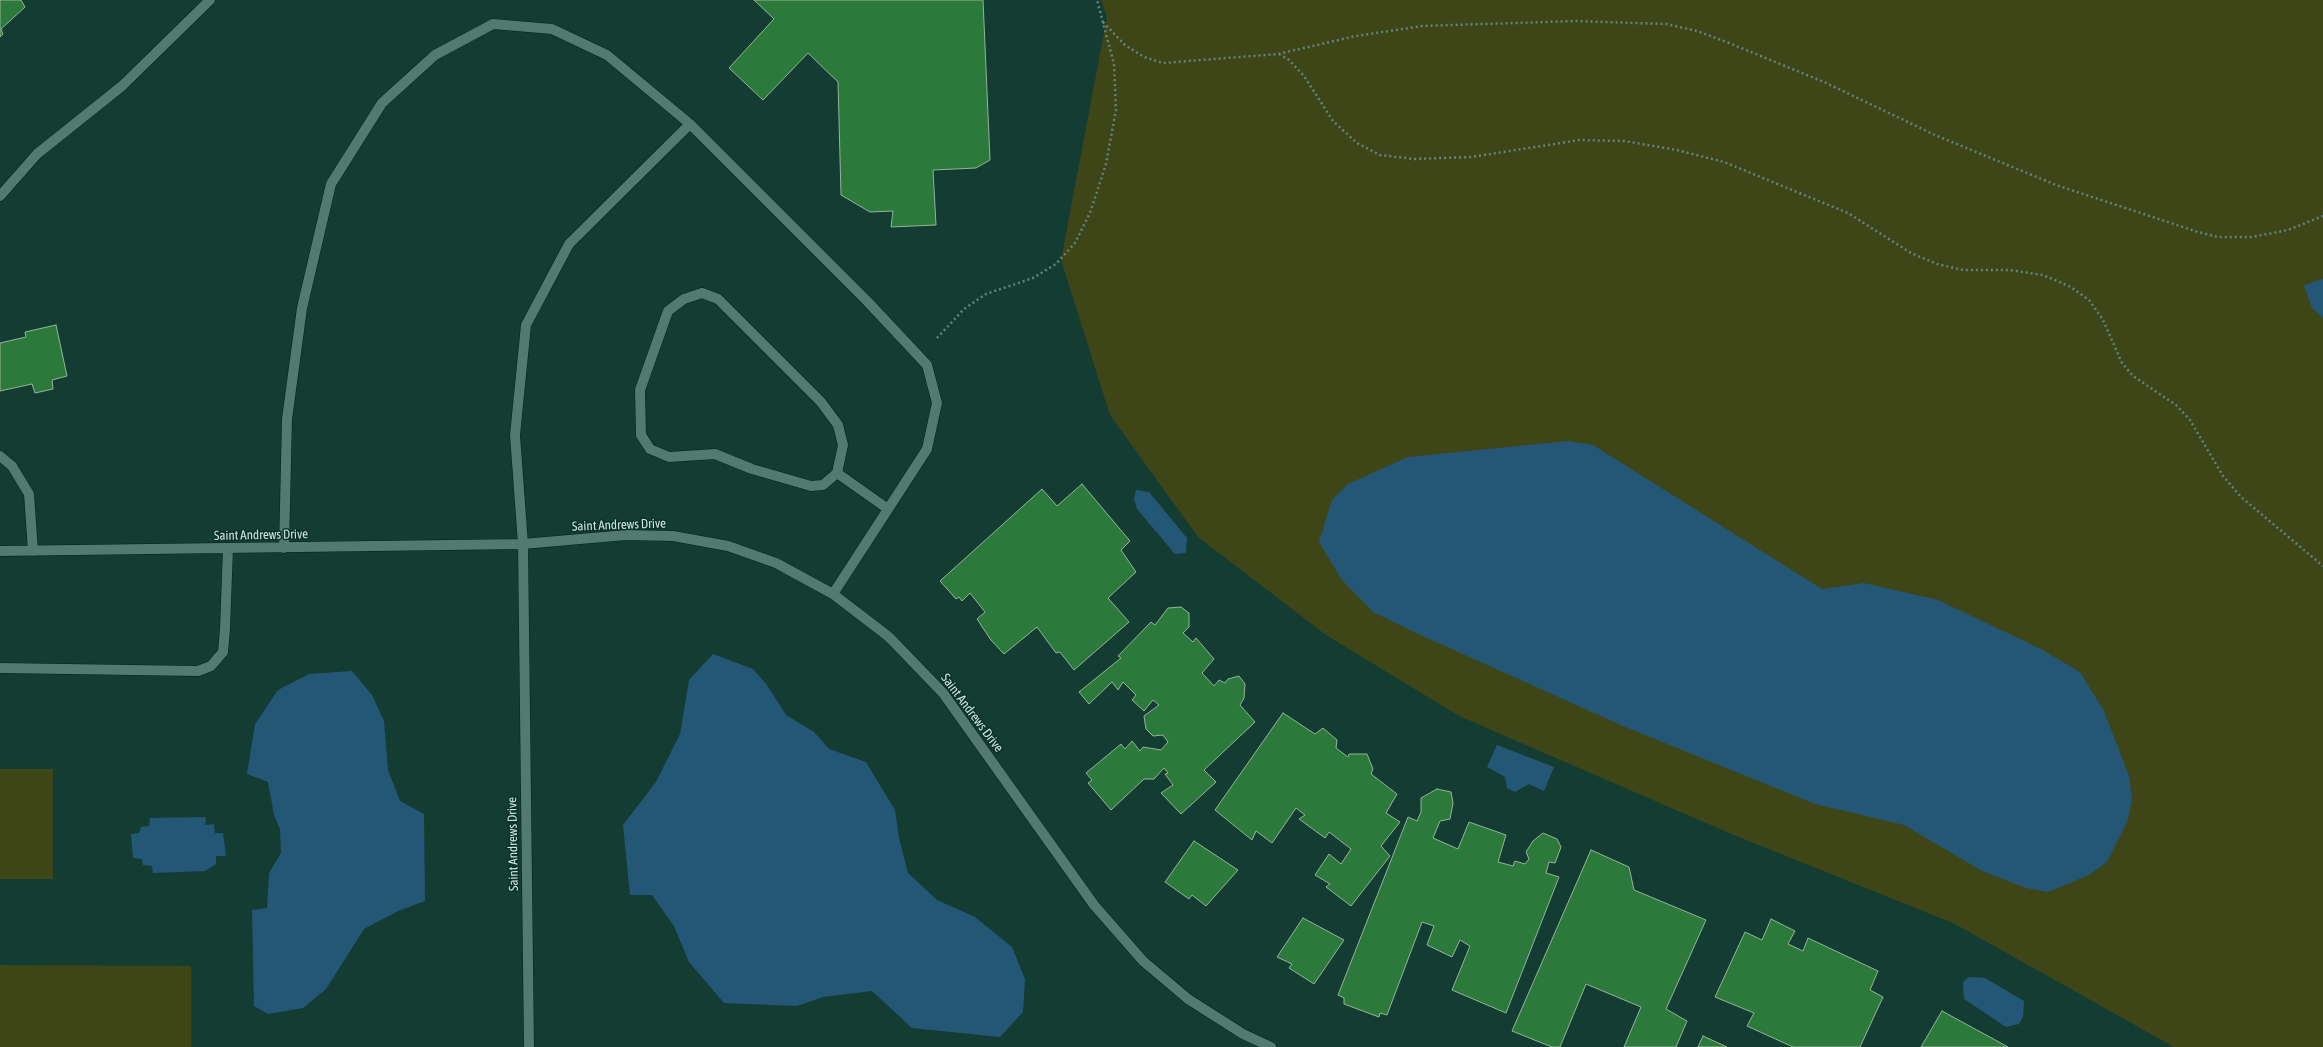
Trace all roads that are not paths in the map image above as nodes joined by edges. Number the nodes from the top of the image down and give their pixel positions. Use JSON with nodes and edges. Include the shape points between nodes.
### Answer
{"nodes":[{"id":1,"x":210,"y":0,"type":"edge"},
{"id":2,"x":690,"y":124,"type":"junction"},
{"id":3,"x":0,"y":196,"type":"edge"},
{"id":4,"x":0,"y":456,"type":"edge"},
{"id":5,"x":837,"y":473,"type":"junction"},
{"id":6,"x":888,"y":509,"type":"junction"},
{"id":7,"x":523,"y":544,"type":"junction"},
{"id":8,"x":228,"y":548,"type":"junction"},
{"id":9,"x":284,"y":548,"type":"junction"},
{"id":10,"x":0,"y":551,"type":"edge"},
{"id":11,"x":33,"y":551,"type":"junction"},
{"id":12,"x":833,"y":594,"type":"junction"},
{"id":13,"x":0,"y":668,"type":"edge"},
{"id":14,"x":529,"y":1047,"type":"edge"},
{"id":15,"x":1271,"y":1047,"type":"edge"}],
"edges":[{"from":1,"to":3,"type":"street","via":[[122,86],[37,154]]},
{"from":2,"to":6,"type":"street","via":[[927,365],[937,403],[927,449]]},
{"from":2,"to":7,"type":"street","via":[[569,244],[526,325],[515,436]]},
{"from":2,"to":9,"type":"street","via":[[607,55],[552,29],[493,24],[435,54],[382,103],[331,184],[302,308],[287,419]]},
{"from":4,"to":11,"type":"street","via":[[12,466],[29,494]]},
{"from":5,"to":5,"type":"street","via":[[843,445],[838,425],[821,402],[718,299],[702,293],[684,299],[668,312],[640,390],[641,435],[650,449],[669,457],[715,454],[752,470],[811,486],[823,484]]},
{"from":5,"to":6,"type":"street"},
{"from":6,"to":12,"type":"street"},
{"from":7,"to":9,"type":"street","name":"Saint Andrews Drive"},
{"from":7,"to":12,"type":"street","name":"Saint Andrews Drive","via":[[626,535],[672,536],[728,546],[776,563]]},
{"from":7,"to":14,"type":"street","name":"Saint Andrews Drive"},
{"from":8,"to":9,"type":"street","name":"Saint Andrews Drive"},
{"from":8,"to":11,"type":"street","name":"Saint Andrews Drive"},
{"from":8,"to":13,"type":"street","via":[[222,652],[211,666],[198,671]]},
{"from":10,"to":11,"type":"street","name":"Saint Andrews Drive"},
{"from":12,"to":15,"type":"street","name":"Saint Andrews Drive","via":[[889,636],[943,693],[1094,905],[1143,961],[1188,999],[1243,1034]]}]}
